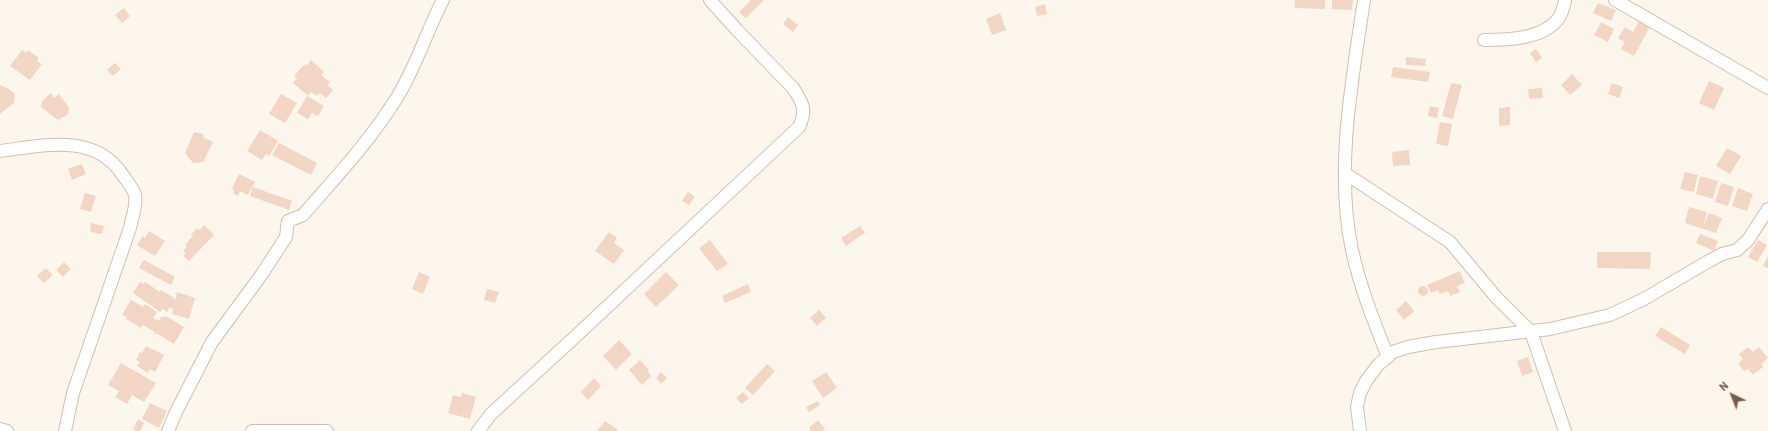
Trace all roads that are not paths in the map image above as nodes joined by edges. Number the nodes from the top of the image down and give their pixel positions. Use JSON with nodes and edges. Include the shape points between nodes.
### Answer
{"nodes":[{"id":1,"x":444,"y":0,"type":"edge"},
{"id":2,"x":710,"y":0,"type":"edge"},
{"id":3,"x":1364,"y":0,"type":"edge"},
{"id":4,"x":1565,"y":0,"type":"edge"},
{"id":5,"x":1615,"y":0,"type":"edge"},
{"id":6,"x":1484,"y":40,"type":"dead end"},
{"id":7,"x":1768,"y":88,"type":"edge"},
{"id":8,"x":0,"y":151,"type":"edge"},
{"id":9,"x":1346,"y":174,"type":"junction"},
{"id":10,"x":1768,"y":209,"type":"edge"},
{"id":11,"x":1531,"y":332,"type":"junction"},
{"id":12,"x":1388,"y":357,"type":"junction"},
{"id":13,"x":0,"y":429,"type":"edge"},
{"id":14,"x":7,"y":431,"type":"edge"},
{"id":15,"x":65,"y":431,"type":"edge"},
{"id":16,"x":168,"y":431,"type":"edge"},
{"id":17,"x":252,"y":431,"type":"edge"},
{"id":18,"x":327,"y":431,"type":"edge"},
{"id":19,"x":478,"y":431,"type":"edge"},
{"id":20,"x":1360,"y":431,"type":"edge"},
{"id":21,"x":1565,"y":431,"type":"edge"}],
"edges":[{"from":1,"to":16,"type":"street","via":[[396,99],[369,138],[303,215],[288,221],[286,237],[212,342]]},
{"from":2,"to":19,"type":"street","via":[[794,88],[804,108],[798,127],[491,414]]},
{"from":3,"to":9,"type":"street","via":[[1348,112]]},
{"from":4,"to":6,"type":"street","via":[[1560,17],[1546,30],[1511,40]]},
{"from":5,"to":7,"type":"street"},
{"from":8,"to":15,"type":"street","via":[[62,144],[93,149],[118,168],[135,195],[130,228],[73,393]]},
{"from":9,"to":11,"type":"street","via":[[1450,242]]},
{"from":9,"to":12,"type":"street","via":[[1352,250]]},
{"from":10,"to":11,"type":"street","via":[[1748,240],[1737,250],[1709,260],[1625,309],[1610,315]]},
{"from":11,"to":12,"type":"street","via":[[1408,347],[1393,352]]},
{"from":11,"to":21,"type":"street"},
{"from":12,"to":20,"type":"street","via":[[1378,365],[1360,393],[1357,407]]},
{"from":13,"to":14,"type":"street"},
{"from":17,"to":18,"type":"street"}]}
